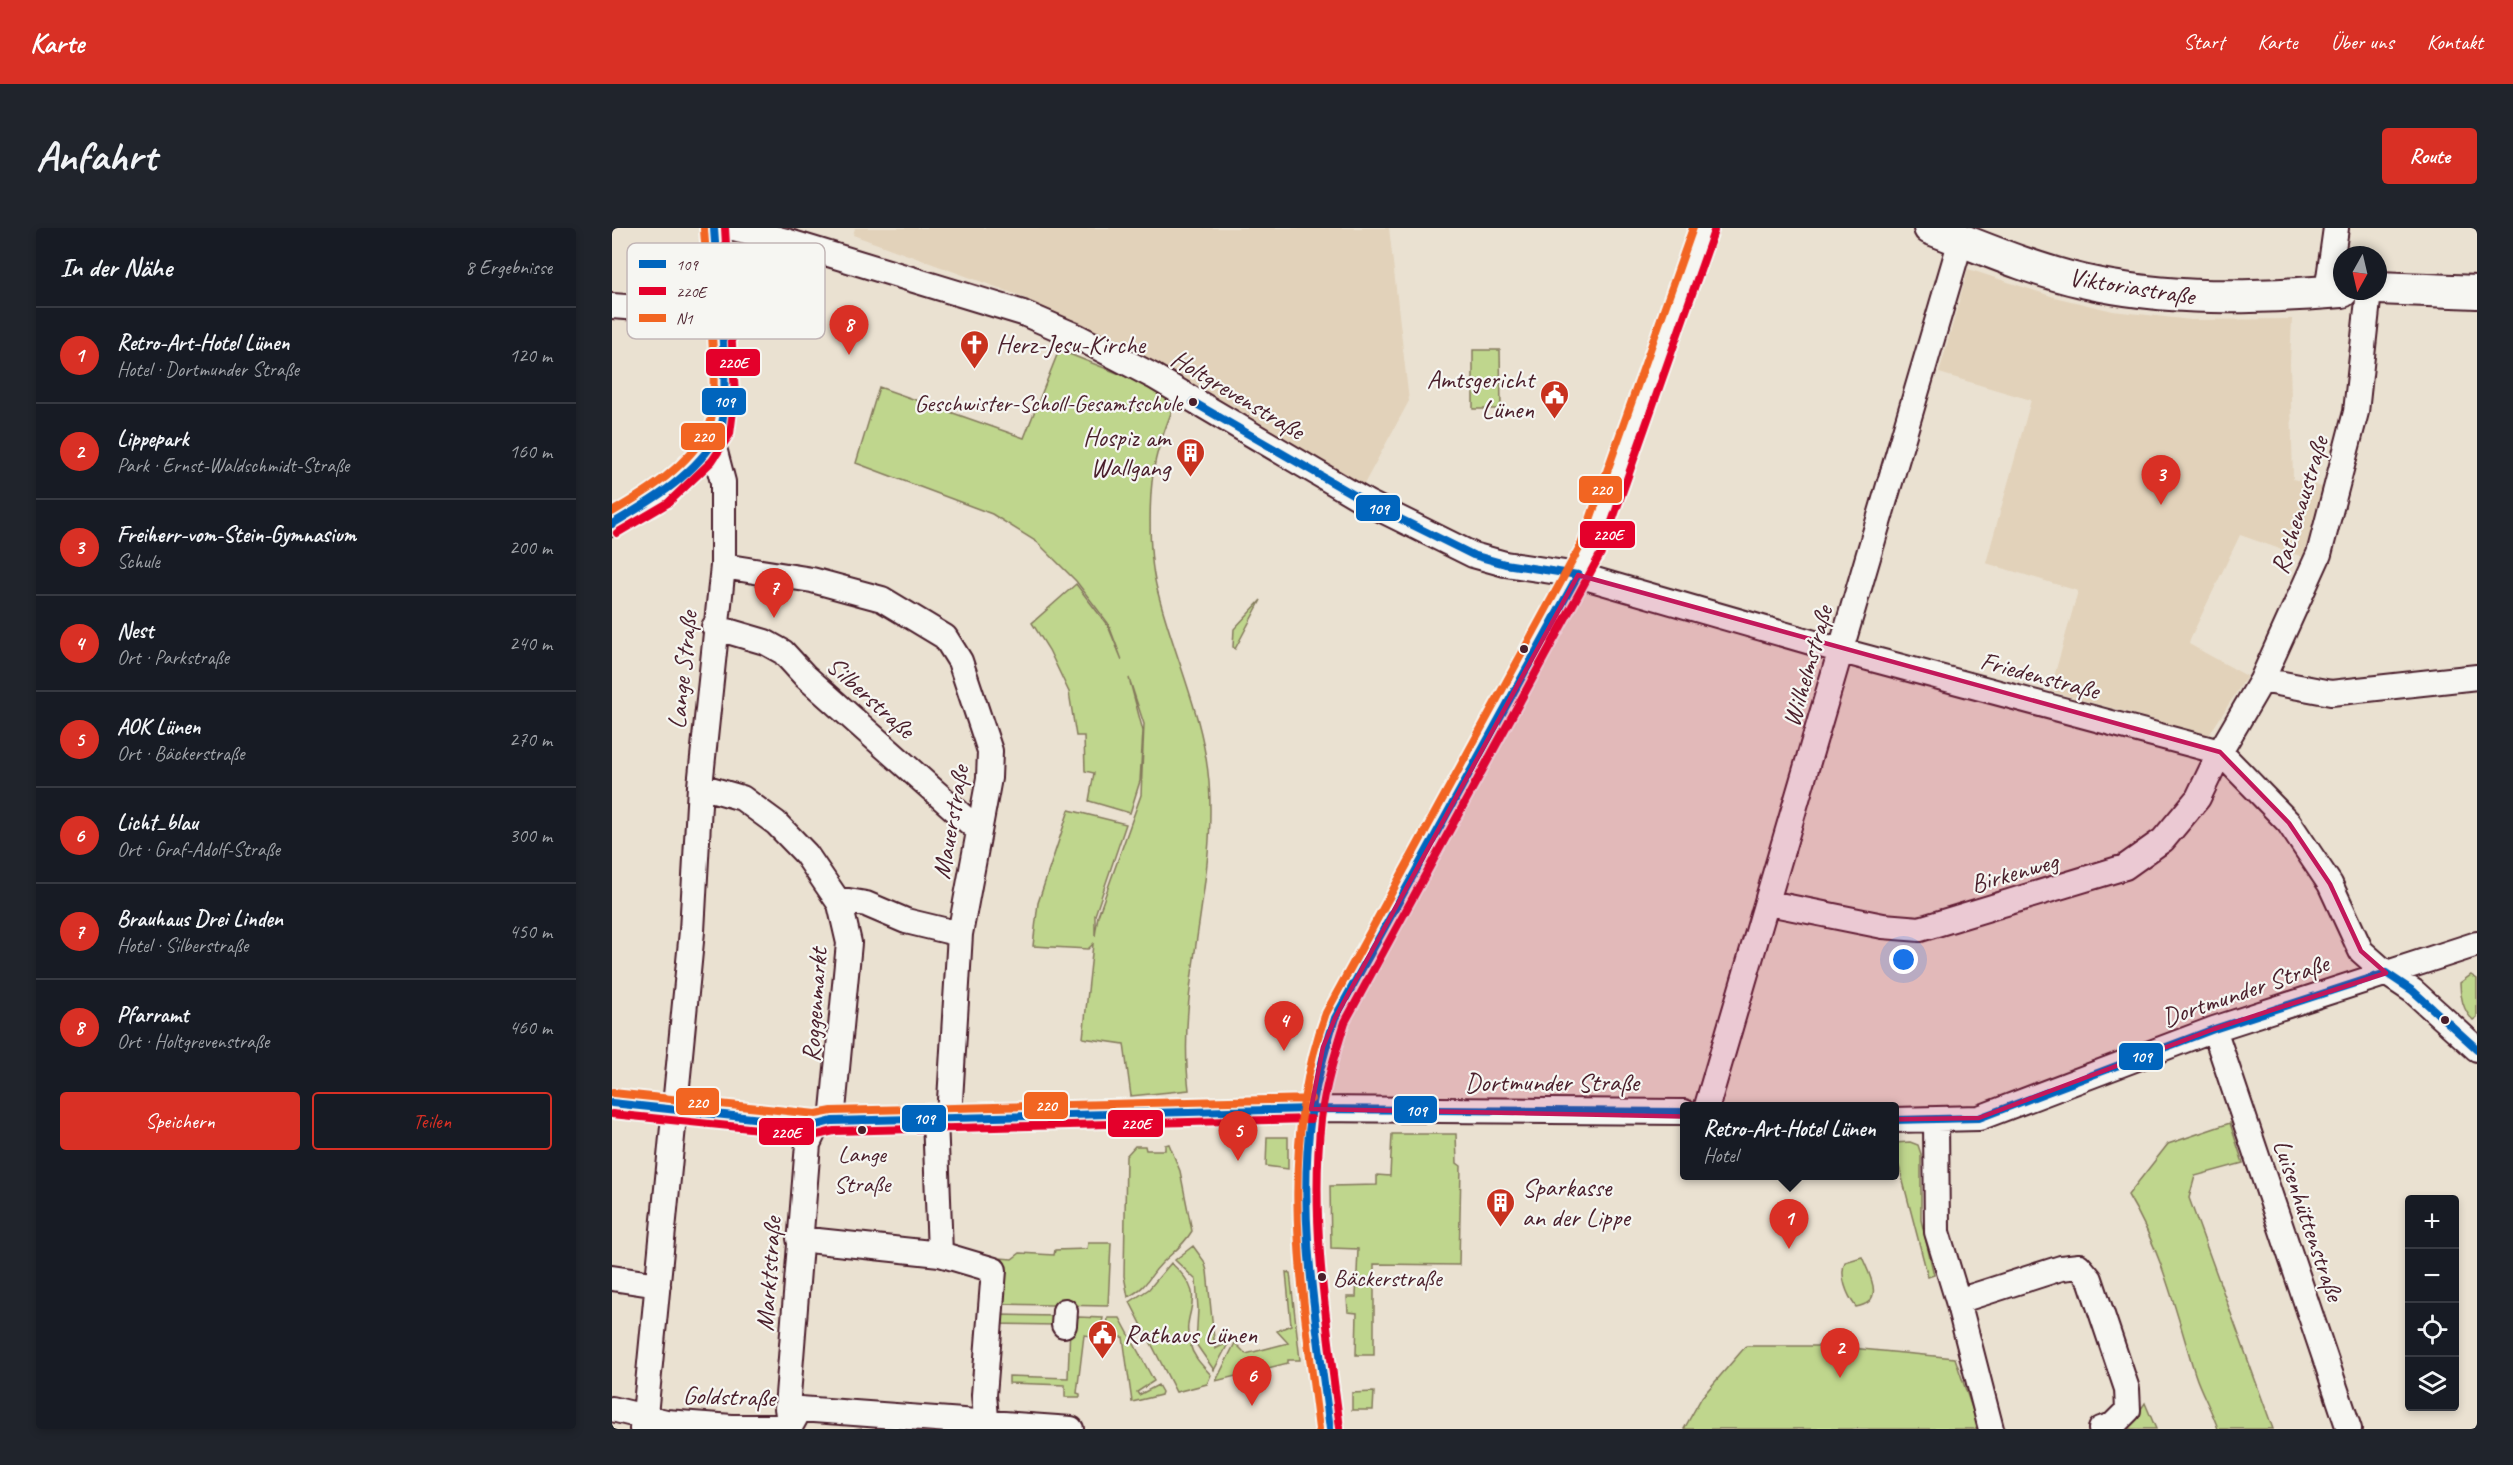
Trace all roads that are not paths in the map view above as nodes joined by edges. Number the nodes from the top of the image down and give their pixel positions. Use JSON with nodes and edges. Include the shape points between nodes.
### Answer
{"nodes":[{"id":1,"x":714,"y":228,"type":"edge"},
{"id":2,"x":734,"y":228,"type":"edge"},
{"id":3,"x":1704,"y":228,"type":"edge"},
{"id":4,"x":2336,"y":228,"type":"edge"},
{"id":5,"x":1943,"y":232,"type":"edge"},
{"id":6,"x":715,"y":243,"type":"edge"},
{"id":7,"x":792,"y":243,"type":"edge"},
{"id":8,"x":2335,"y":246,"type":"edge"},
{"id":9,"x":825,"y":253,"type":"edge"},
{"id":10,"x":2387,"y":288,"type":"edge"},
{"id":11,"x":2333,"y":292,"type":"edge"},
{"id":12,"x":2477,"y":292,"type":"edge"},
{"id":13,"x":2368,"y":300,"type":"edge"},
{"id":14,"x":612,"y":306,"type":"edge"},
{"id":15,"x":627,"y":307,"type":"edge"},
{"id":16,"x":722,"y":339,"type":"edge"},
{"id":17,"x":712,"y":444,"type":"junction"},
{"id":18,"x":612,"y":524,"type":"edge"},
{"id":19,"x":723,"y":566,"type":"junction"},
{"id":20,"x":1578,"y":575,"type":"junction"},
{"id":21,"x":714,"y":627,"type":"junction"},
{"id":22,"x":1842,"y":651,"type":"junction"},
{"id":23,"x":2477,"y":677,"type":"edge"},
{"id":24,"x":2262,"y":680,"type":"junction"},
{"id":25,"x":2220,"y":752,"type":"junction"},
{"id":26,"x":700,"y":786,"type":"junction"},
{"id":27,"x":979,"y":831,"type":"junction"},
{"id":28,"x":837,"y":899,"type":"junction"},
{"id":29,"x":1769,"y":903,"type":"junction"},
{"id":30,"x":960,"y":934,"type":"junction"},
{"id":31,"x":2477,"y":944,"type":"edge"},
{"id":32,"x":2386,"y":973,"type":"junction"},
{"id":33,"x":2214,"y":1029,"type":"junction"},
{"id":34,"x":2477,"y":1049,"type":"edge"},
{"id":35,"x":1709,"y":1102,"type":"edge"},
{"id":36,"x":612,"y":1103,"type":"edge"},
{"id":37,"x":1311,"y":1109,"type":"junction"},
{"id":38,"x":674,"y":1110,"type":"junction"},
{"id":39,"x":1680,"y":1112,"type":"edge"},
{"id":40,"x":942,"y":1117,"type":"junction"},
{"id":41,"x":1899,"y":1120,"type":"edge"},
{"id":42,"x":1936,"y":1121,"type":"junction"},
{"id":43,"x":825,"y":1123,"type":"junction"},
{"id":44,"x":798,"y":1239,"type":"junction"},
{"id":45,"x":940,"y":1254,"type":"junction"},
{"id":46,"x":612,"y":1278,"type":"edge"},
{"id":47,"x":658,"y":1285,"type":"junction"},
{"id":48,"x":1958,"y":1301,"type":"junction"},
{"id":49,"x":612,"y":1409,"type":"edge"},
{"id":50,"x":644,"y":1422,"type":"edge"},
{"id":51,"x":794,"y":1422,"type":"edge"},
{"id":52,"x":986,"y":1426,"type":"edge"},
{"id":53,"x":1071,"y":1429,"type":"edge"},
{"id":54,"x":1330,"y":1429,"type":"edge"},
{"id":55,"x":1990,"y":1429,"type":"edge"},
{"id":56,"x":2101,"y":1429,"type":"edge"},
{"id":57,"x":2349,"y":1429,"type":"edge"}],
"edges":[{"from":1,"to":6,"type":"street"},
{"from":2,"to":7,"type":"street","name":"Holtgrevenstraße"},
{"from":3,"to":20,"type":"street","via":[[1591,549]]},
{"from":4,"to":8,"type":"street"},
{"from":5,"to":11,"type":"main road","name":"Viktoriastraße","via":[[2060,275],[2128,290],[2226,298]]},
{"from":5,"to":22,"type":"street","name":"Wilhelmstraße"},
{"from":9,"to":20,"type":"street","name":"Holtgrevenstraße","via":[[1034,318],[1076,336],[1153,376],[1368,503],[1473,555]]},
{"from":10,"to":12,"type":"main road"},
{"from":13,"to":24,"type":"street","name":"Rathenaustraße","via":[[2356,412],[2319,554]]},
{"from":14,"to":15,"type":"street"},
{"from":16,"to":17,"type":"street","via":[[725,396],[720,430]]},
{"from":17,"to":18,"type":"street","via":[[661,495]]},
{"from":17,"to":19,"type":"street","name":"Lange Straße","via":[[723,482]]},
{"from":19,"to":21,"type":"street","name":"Lange Straße"},
{"from":19,"to":27,"type":"street","name":"Mauerstraße","via":[[777,573],[882,599],[945,637],[960,661],[990,751]]},
{"from":20,"to":22,"type":"street","name":"Friedenstraße"},
{"from":20,"to":37,"type":"street","via":[[1335,1018],[1323,1047]]},
{"from":21,"to":26,"type":"street","name":"Lange Straße"},
{"from":21,"to":27,"type":"street","name":"Silberstraße","via":[[765,642],[783,652]]},
{"from":22,"to":25,"type":"street","name":"Friedenstraße"},
{"from":22,"to":29,"type":"street","name":"Wilhelmstraße"},
{"from":23,"to":24,"type":"street","via":[[2331,693]]},
{"from":24,"to":25,"type":"street","name":"Rathenaustraße"},
{"from":25,"to":29,"type":"street","name":"Birkenweg","via":[[2198,798],[2163,840],[2125,867],[1920,929],[1883,926]]},
{"from":25,"to":32,"type":"street","via":[[2289,823],[2330,884],[2361,951]]},
{"from":26,"to":28,"type":"street","name":"Roggenmarkt","via":[[742,798],[776,823],[806,854]]},
{"from":26,"to":38,"type":"street","name":"Lange Straße","via":[[692,931]]},
{"from":27,"to":30,"type":"street","name":"Mauerstraße"},
{"from":28,"to":30,"type":"street","via":[[866,904],[906,921]]},
{"from":28,"to":43,"type":"street","name":"Roggenmarkt","via":[[849,943]]},
{"from":29,"to":35,"type":"street","name":"Wilhelmstraße"},
{"from":30,"to":40,"type":"street","name":"Mauerstraße"},
{"from":31,"to":32,"type":"street","name":"Dortmunder Straße"},
{"from":32,"to":33,"type":"street","name":"Dortmunder Straße"},
{"from":32,"to":34,"type":"street","via":[[2413,991]]},
{"from":33,"to":42,"type":"street","name":"Dortmunder Straße","via":[[1979,1118]]},
{"from":33,"to":57,"type":"street","name":"Luisenhüttenstraße"},
{"from":36,"to":38,"type":"street"},
{"from":37,"to":39,"type":"street","name":"Dortmunder Straße"},
{"from":37,"to":40,"type":"street"},
{"from":37,"to":54,"type":"street","via":[[1308,1165],[1313,1301]]},
{"from":38,"to":43,"type":"street"},
{"from":38,"to":47,"type":"street","name":"Lange Straße"},
{"from":40,"to":43,"type":"street"},
{"from":40,"to":45,"type":"street","name":"Mauerstraße"},
{"from":41,"to":42,"type":"street","name":"Dortmunder Straße"},
{"from":42,"to":48,"type":"street","via":[[1937,1232]]},
{"from":43,"to":44,"type":"street","name":"Marktstraße","via":[[808,1144]]},
{"from":44,"to":45,"type":"street"},
{"from":44,"to":51,"type":"street","name":"Marktstraße","via":[[787,1408]]},
{"from":45,"to":52,"type":"street","via":[[994,1270]]},
{"from":46,"to":47,"type":"street"},
{"from":47,"to":50,"type":"street","name":"Lange Straße"},
{"from":48,"to":55,"type":"street"},
{"from":48,"to":56,"type":"street","via":[[2061,1268],[2079,1266],[2090,1279],[2127,1389],[2128,1410],[2113,1425]]},
{"from":49,"to":50,"type":"street","name":"Goldstraße"},
{"from":50,"to":51,"type":"street","name":"Goldstraße","via":[[732,1427]]},
{"from":51,"to":52,"type":"street","name":"Goldstraße"},
{"from":52,"to":53,"type":"street","name":"Goldstraße"}]}
